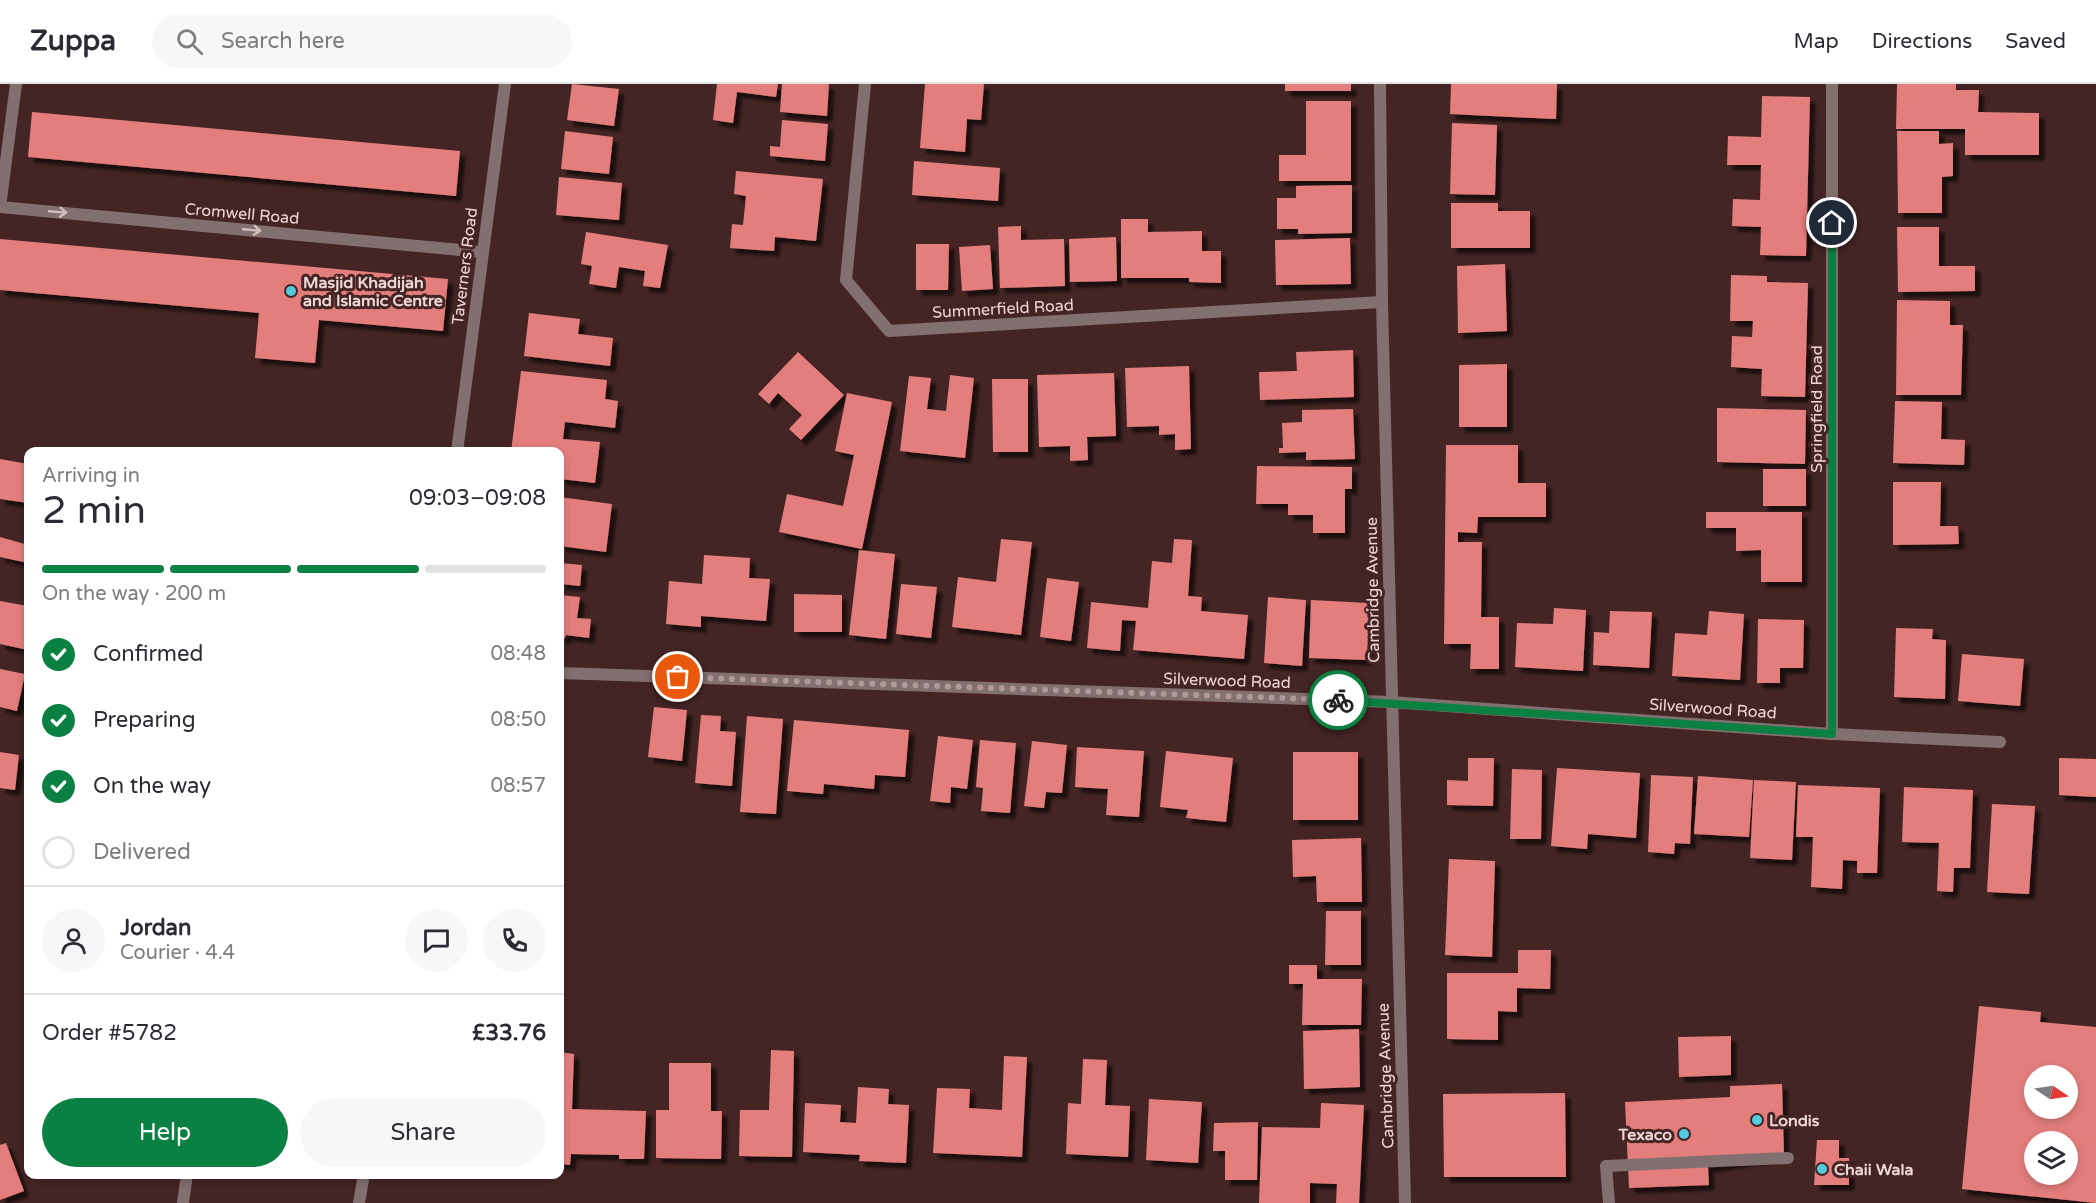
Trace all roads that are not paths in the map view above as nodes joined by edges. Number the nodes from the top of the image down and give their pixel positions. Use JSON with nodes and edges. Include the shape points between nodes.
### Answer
{"nodes":[{"id":1,"x":16,"y":84,"type":"edge"},
{"id":2,"x":505,"y":84,"type":"edge"},
{"id":3,"x":865,"y":84,"type":"edge"},
{"id":4,"x":1380,"y":84,"type":"edge"},
{"id":5,"x":1832,"y":84,"type":"edge"},
{"id":6,"x":0,"y":207,"type":"edge"},
{"id":7,"x":482,"y":252,"type":"junction"},
{"id":8,"x":1382,"y":302,"type":"junction"},
{"id":9,"x":458,"y":447,"type":"edge"},
{"id":10,"x":564,"y":673,"type":"edge"},
{"id":11,"x":1391,"y":702,"type":"junction"},
{"id":12,"x":1832,"y":734,"type":"junction"},
{"id":13,"x":2000,"y":742,"type":"dead end"},
{"id":14,"x":1788,"y":1158,"type":"dead end"},
{"id":15,"x":186,"y":1179,"type":"edge"},
{"id":16,"x":363,"y":1179,"type":"edge"},
{"id":17,"x":183,"y":1203,"type":"edge"},
{"id":18,"x":359,"y":1203,"type":"edge"},
{"id":19,"x":1405,"y":1203,"type":"edge"},
{"id":20,"x":1609,"y":1203,"type":"edge"}],
"edges":[{"from":1,"to":6,"type":"street"},
{"from":2,"to":7,"type":"street","name":"Taverners Road"},
{"from":3,"to":8,"type":"street","name":"Summerfield Road","via":[[846,280],[890,332]]},
{"from":4,"to":8,"type":"street","name":"Cambridge Avenue"},
{"from":5,"to":12,"type":"street","name":"Springfield Road"},
{"from":6,"to":7,"type":"street","name":"Cromwell Road","one_way":true},
{"from":7,"to":9,"type":"street","name":"Taverners Road"},
{"from":8,"to":11,"type":"street","name":"Cambridge Avenue"},
{"from":10,"to":11,"type":"street","name":"Silverwood Road"},
{"from":11,"to":12,"type":"street","name":"Silverwood Road"},
{"from":11,"to":19,"type":"street","name":"Cambridge Avenue"},
{"from":12,"to":13,"type":"street","name":"Silverwood Road"},
{"from":14,"to":20,"type":"street","via":[[1606,1166]]},
{"from":15,"to":17,"type":"street"},
{"from":16,"to":18,"type":"street"}]}
